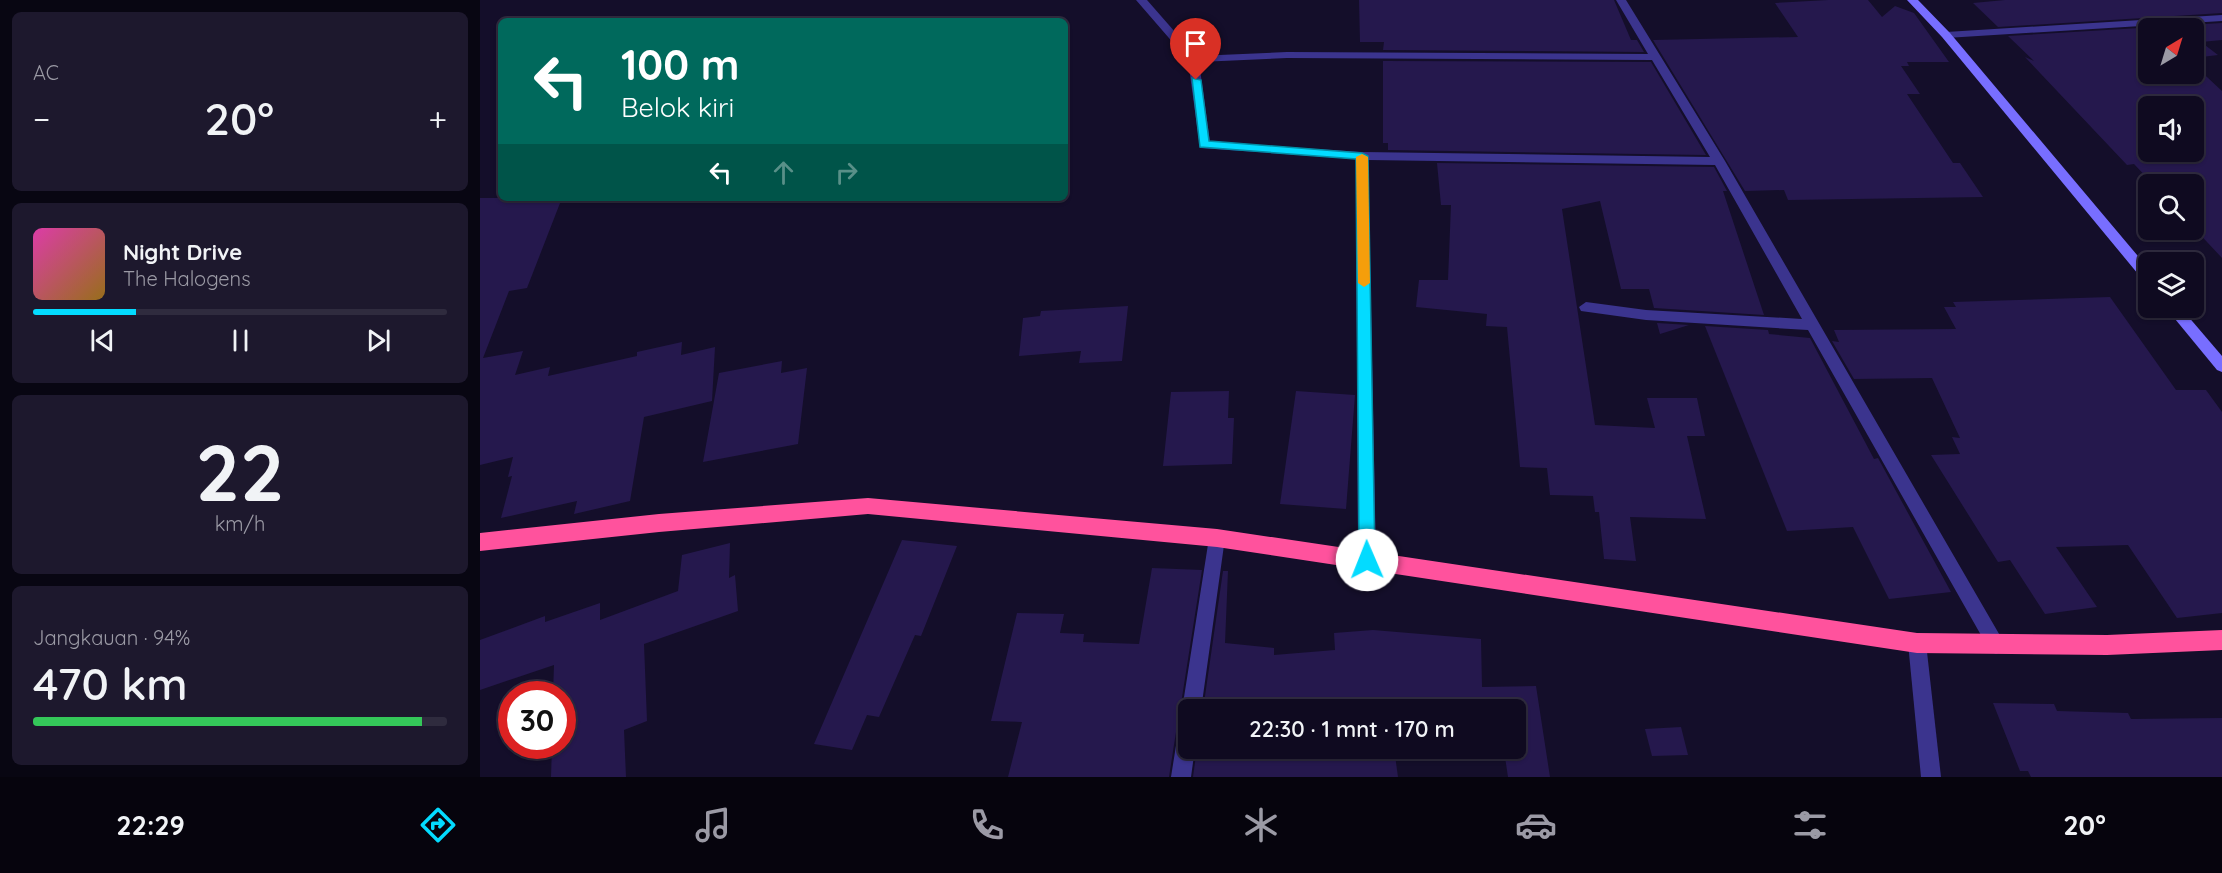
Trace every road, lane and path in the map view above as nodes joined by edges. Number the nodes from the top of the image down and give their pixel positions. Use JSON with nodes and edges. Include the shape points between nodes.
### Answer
{"nodes":[{"id":1,"x":1141,"y":0,"type":"edge"},
{"id":2,"x":1622,"y":0,"type":"edge"},
{"id":3,"x":1912,"y":0,"type":"edge"},
{"id":4,"x":2222,"y":18,"type":"edge"},
{"id":5,"x":1946,"y":35,"type":"junction"},
{"id":6,"x":1655,"y":57,"type":"junction"},
{"id":7,"x":1193,"y":59,"type":"junction"},
{"id":8,"x":1362,"y":156,"type":"junction"},
{"id":9,"x":1719,"y":161,"type":"junction"},
{"id":10,"x":2138,"y":265,"type":"edge"},
{"id":11,"x":1586,"y":307,"type":"dead end"},
{"id":12,"x":2181,"y":318,"type":"edge"},
{"id":13,"x":1812,"y":325,"type":"junction"},
{"id":14,"x":2222,"y":366,"type":"edge"},
{"id":15,"x":1217,"y":538,"type":"junction"},
{"id":16,"x":480,"y":542,"type":"edge"},
{"id":17,"x":1367,"y":560,"type":"junction"},
{"id":18,"x":2222,"y":640,"type":"edge"},
{"id":19,"x":1917,"y":643,"type":"junction"},
{"id":20,"x":1996,"y":645,"type":"junction"},
{"id":21,"x":1193,"y":699,"type":"edge"},
{"id":22,"x":1184,"y":759,"type":"edge"},
{"id":23,"x":1182,"y":777,"type":"edge"},
{"id":24,"x":1931,"y":777,"type":"edge"}],
"edges":[{"from":1,"to":7,"type":"street"},
{"from":2,"to":6,"type":"street"},
{"from":3,"to":5,"type":"street"},
{"from":4,"to":5,"type":"street"},
{"from":5,"to":10,"type":"street"},
{"from":6,"to":7,"type":"street","via":[[1287,55]]},
{"from":6,"to":9,"type":"street"},
{"from":7,"to":8,"type":"street","via":[[1204,145]]},
{"from":8,"to":9,"type":"street"},
{"from":8,"to":17,"type":"street"},
{"from":9,"to":13,"type":"street"},
{"from":11,"to":13,"type":"street","via":[[1646,315]]},
{"from":12,"to":14,"type":"street"},
{"from":13,"to":20,"type":"street"},
{"from":15,"to":16,"type":"highway","via":[[868,506]]},
{"from":15,"to":17,"type":"highway"},
{"from":15,"to":21,"type":"street"},
{"from":17,"to":19,"type":"highway"},
{"from":18,"to":20,"type":"highway"},
{"from":19,"to":20,"type":"highway"},
{"from":19,"to":24,"type":"street"},
{"from":22,"to":23,"type":"street"}]}
